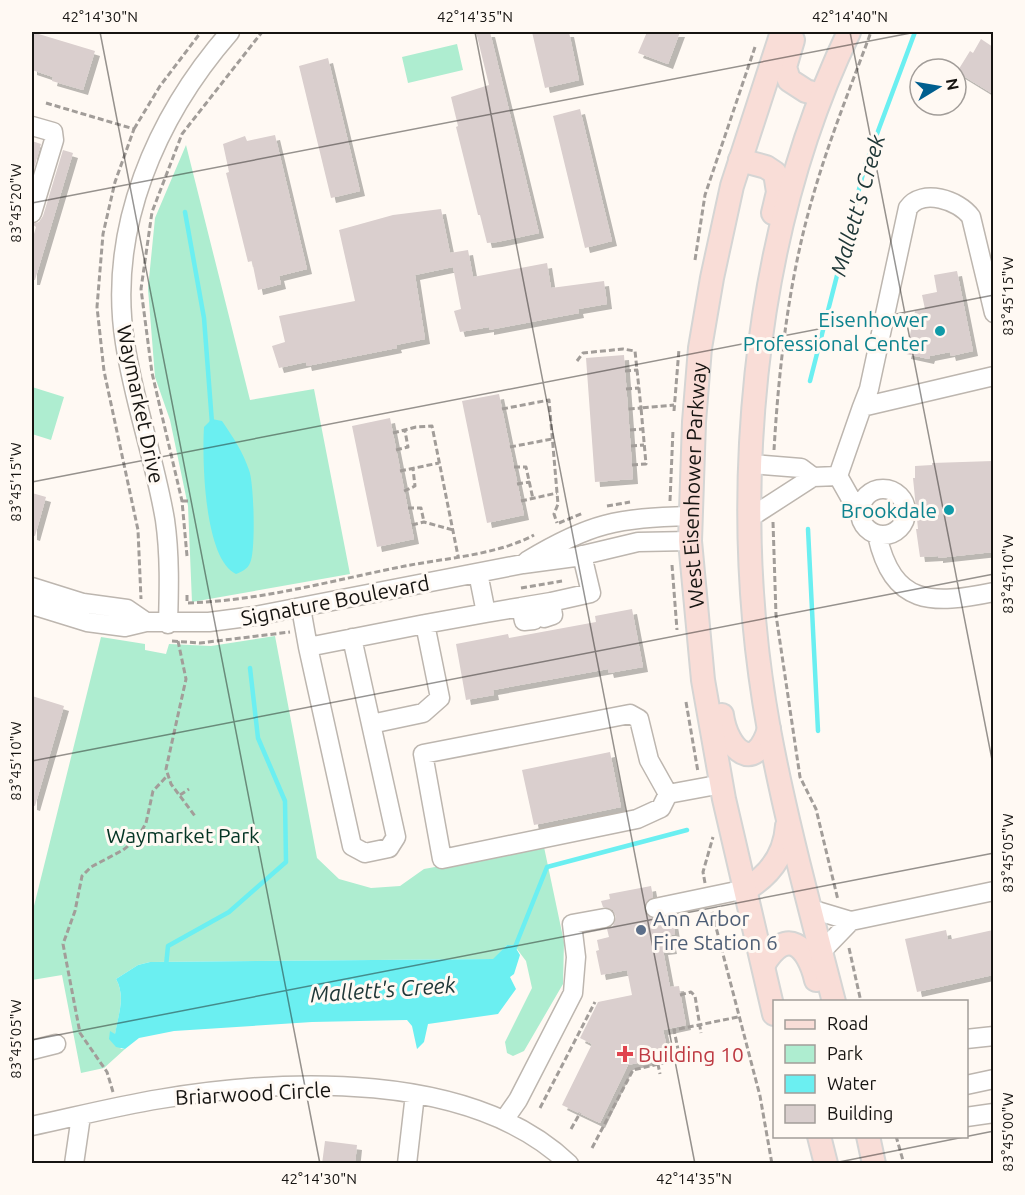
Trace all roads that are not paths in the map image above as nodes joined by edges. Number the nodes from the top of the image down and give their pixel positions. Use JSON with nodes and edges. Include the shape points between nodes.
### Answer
{"nodes":[{"id":1,"x":230,"y":32,"type":"edge"},
{"id":2,"x":782,"y":32,"type":"edge"},
{"id":3,"x":797,"y":32,"type":"edge"},
{"id":4,"x":849,"y":32,"type":"edge"},
{"id":5,"x":820,"y":95,"type":"junction"},
{"id":6,"x":32,"y":126,"type":"edge"},
{"id":7,"x":740,"y":160,"type":"junction"},
{"id":8,"x":32,"y":213,"type":"edge"},
{"id":9,"x":993,"y":312,"type":"edge"},
{"id":10,"x":756,"y":365,"type":"junction"},
{"id":11,"x":993,"y":376,"type":"edge"},
{"id":12,"x":862,"y":407,"type":"junction"},
{"id":13,"x":751,"y":464,"type":"junction"},
{"id":14,"x":838,"y":476,"type":"junction"},
{"id":15,"x":813,"y":477,"type":"junction"},
{"id":16,"x":860,"y":515,"type":"junction"},
{"id":17,"x":690,"y":516,"type":"junction"},
{"id":18,"x":750,"y":517,"type":"junction"},
{"id":19,"x":877,"y":535,"type":"junction"},
{"id":20,"x":684,"y":554,"type":"junction"},
{"id":21,"x":582,"y":555,"type":"junction"},
{"id":22,"x":523,"y":564,"type":"junction"},
{"id":23,"x":478,"y":573,"type":"junction"},
{"id":24,"x":32,"y":587,"type":"edge"},
{"id":25,"x":993,"y":592,"type":"edge"},
{"id":26,"x":32,"y":605,"type":"edge"},
{"id":27,"x":301,"y":608,"type":"junction"},
{"id":28,"x":486,"y":613,"type":"junction"},
{"id":29,"x":146,"y":622,"type":"junction"},
{"id":30,"x":425,"y":624,"type":"junction"},
{"id":31,"x":168,"y":632,"type":"junction"},
{"id":32,"x":307,"y":638,"type":"junction"},
{"id":33,"x":352,"y":638,"type":"junction"},
{"id":34,"x":371,"y":724,"type":"junction"},
{"id":35,"x":769,"y":729,"type":"junction"},
{"id":36,"x":712,"y":785,"type":"junction"},
{"id":37,"x":668,"y":794,"type":"junction"},
{"id":38,"x":788,"y":814,"type":"junction"},
{"id":39,"x":746,"y":889,"type":"junction"},
{"id":40,"x":993,"y":891,"type":"edge"},
{"id":41,"x":655,"y":908,"type":"dead end"},
{"id":42,"x":811,"y":909,"type":"junction"},
{"id":43,"x":605,"y":918,"type":"dead end"},
{"id":44,"x":851,"y":921,"type":"junction"},
{"id":45,"x":822,"y":952,"type":"junction"},
{"id":46,"x":764,"y":964,"type":"junction"},
{"id":47,"x":772,"y":995,"type":"edge"},
{"id":48,"x":820,"y":1000,"type":"edge"},
{"id":49,"x":834,"y":1000,"type":"edge"},
{"id":50,"x":993,"y":1036,"type":"edge"},
{"id":51,"x":968,"y":1040,"type":"edge"},
{"id":52,"x":56,"y":1044,"type":"dead end"},
{"id":53,"x":32,"y":1050,"type":"edge"},
{"id":54,"x":993,"y":1079,"type":"edge"},
{"id":55,"x":968,"y":1085,"type":"edge"},
{"id":56,"x":414,"y":1094,"type":"junction"},
{"id":57,"x":993,"y":1113,"type":"edge"},
{"id":58,"x":81,"y":1116,"type":"junction"},
{"id":59,"x":968,"y":1116,"type":"edge"},
{"id":60,"x":504,"y":1120,"type":"junction"},
{"id":61,"x":32,"y":1126,"type":"edge"},
{"id":62,"x":803,"y":1138,"type":"edge"},
{"id":63,"x":819,"y":1138,"type":"edge"},
{"id":64,"x":74,"y":1164,"type":"edge"},
{"id":65,"x":407,"y":1164,"type":"edge"},
{"id":66,"x":568,"y":1164,"type":"edge"},
{"id":67,"x":810,"y":1164,"type":"edge"},
{"id":68,"x":826,"y":1164,"type":"edge"}],
"edges":[{"from":1,"to":31,"type":"street","name":"Waymarket Drive","via":[[161,130],[133,209],[122,274],[124,342],[165,521]]},
{"from":2,"to":7,"type":"main road","name":"West Eisenhower Parkway"},
{"from":3,"to":5,"type":"main road","via":[[785,67],[789,80]]},
{"from":4,"to":5,"type":"main road"},
{"from":5,"to":10,"type":"main road","via":[[790,195]]},
{"from":6,"to":8,"type":"street","via":[[53,132],[54,140]]},
{"from":7,"to":10,"type":"main road","via":[[772,170],[778,183],[752,318]]},
{"from":7,"to":17,"type":"main road","name":"West Eisenhower Parkway","via":[[700,348]]},
{"from":9,"to":12,"type":"street","via":[[971,217],[961,207],[931,196],[917,198],[908,208]]},
{"from":10,"to":13,"type":"main road"},
{"from":11,"to":12,"type":"street"},
{"from":12,"to":14,"type":"street"},
{"from":13,"to":15,"type":"street","via":[[801,468]]},
{"from":13,"to":18,"type":"main road"},
{"from":14,"to":15,"type":"street"},
{"from":14,"to":16,"type":"street"},
{"from":15,"to":18,"type":"street"},
{"from":16,"to":19,"type":"street","via":[[868,530]]},
{"from":16,"to":19,"type":"street","via":[[865,498],[872,492],[880,489],[897,494],[906,510],[901,527]]},
{"from":17,"to":20,"type":"main road","name":"West Eisenhower Parkway"},
{"from":17,"to":22,"type":"street","name":"Signature Boulevard","via":[[615,520],[569,537]]},
{"from":18,"to":35,"type":"main road","via":[[753,605]]},
{"from":19,"to":25,"type":"street","via":[[893,578],[913,592],[942,601]]},
{"from":20,"to":21,"type":"street","name":"Signature Boulevard","via":[[638,542]]},
{"from":20,"to":35,"type":"main road","via":[[707,592],[728,740],[734,748],[752,753],[764,744]]},
{"from":20,"to":36,"type":"main road","name":"West Eisenhower Parkway","via":[[703,680]]},
{"from":21,"to":22,"type":"street","name":"Signature Boulevard"},
{"from":21,"to":28,"type":"street","via":[[591,593],[537,612]]},
{"from":22,"to":23,"type":"street","name":"Signature Boulevard"},
{"from":23,"to":27,"type":"street","name":"Signature Boulevard"},
{"from":23,"to":28,"type":"street"},
{"from":24,"to":29,"type":"street","name":"Signature Boulevard","via":[[83,603],[127,609]]},
{"from":26,"to":29,"type":"street","name":"Signature Boulevard","via":[[87,622],[125,627]]},
{"from":27,"to":31,"type":"street","name":"Signature Boulevard"},
{"from":27,"to":32,"type":"street"},
{"from":28,"to":30,"type":"street"},
{"from":29,"to":31,"type":"street","name":"Signature Boulevard"},
{"from":30,"to":33,"type":"street"},
{"from":30,"to":34,"type":"street","via":[[440,698],[423,713]]},
{"from":32,"to":33,"type":"street"},
{"from":32,"to":34,"type":"street","via":[[352,846],[365,853],[389,848],[396,837]]},
{"from":33,"to":34,"type":"street"},
{"from":35,"to":38,"type":"main road"},
{"from":36,"to":37,"type":"street"},
{"from":36,"to":39,"type":"main road","name":"West Eisenhower Parkway"},
{"from":37,"to":37,"type":"street","via":[[649,760],[639,719],[630,714],[423,754],[442,859],[637,819],[661,808]]},
{"from":38,"to":39,"type":"main road","via":[[781,855],[759,882]]},
{"from":38,"to":42,"type":"main road"},
{"from":39,"to":41,"type":"street"},
{"from":39,"to":46,"type":"main road","name":"West Eisenhower Parkway"},
{"from":40,"to":44,"type":"street"},
{"from":42,"to":44,"type":"street"},
{"from":42,"to":45,"type":"main road"},
{"from":43,"to":60,"type":"street","via":[[572,924],[576,957],[573,993]]},
{"from":44,"to":45,"type":"street"},
{"from":45,"to":49,"type":"main road"},
{"from":46,"to":47,"type":"main road","name":"West Eisenhower Parkway"},
{"from":46,"to":48,"type":"main road","via":[[783,946],[801,947],[808,954]]},
{"from":50,"to":51,"type":"street"},
{"from":52,"to":53,"type":"street"},
{"from":54,"to":55,"type":"street"},
{"from":56,"to":58,"type":"street","name":"Briarwood Circle","via":[[291,1086],[160,1099]]},
{"from":56,"to":60,"type":"street","name":"Briarwood Circle"},
{"from":56,"to":65,"type":"street"},
{"from":57,"to":59,"type":"street"},
{"from":58,"to":61,"type":"street","name":"Briarwood Circle"},
{"from":58,"to":64,"type":"street"},
{"from":60,"to":66,"type":"street","name":"Briarwood Circle","via":[[535,1136]]},
{"from":62,"to":67,"type":"main road"},
{"from":63,"to":68,"type":"main road"}]}
